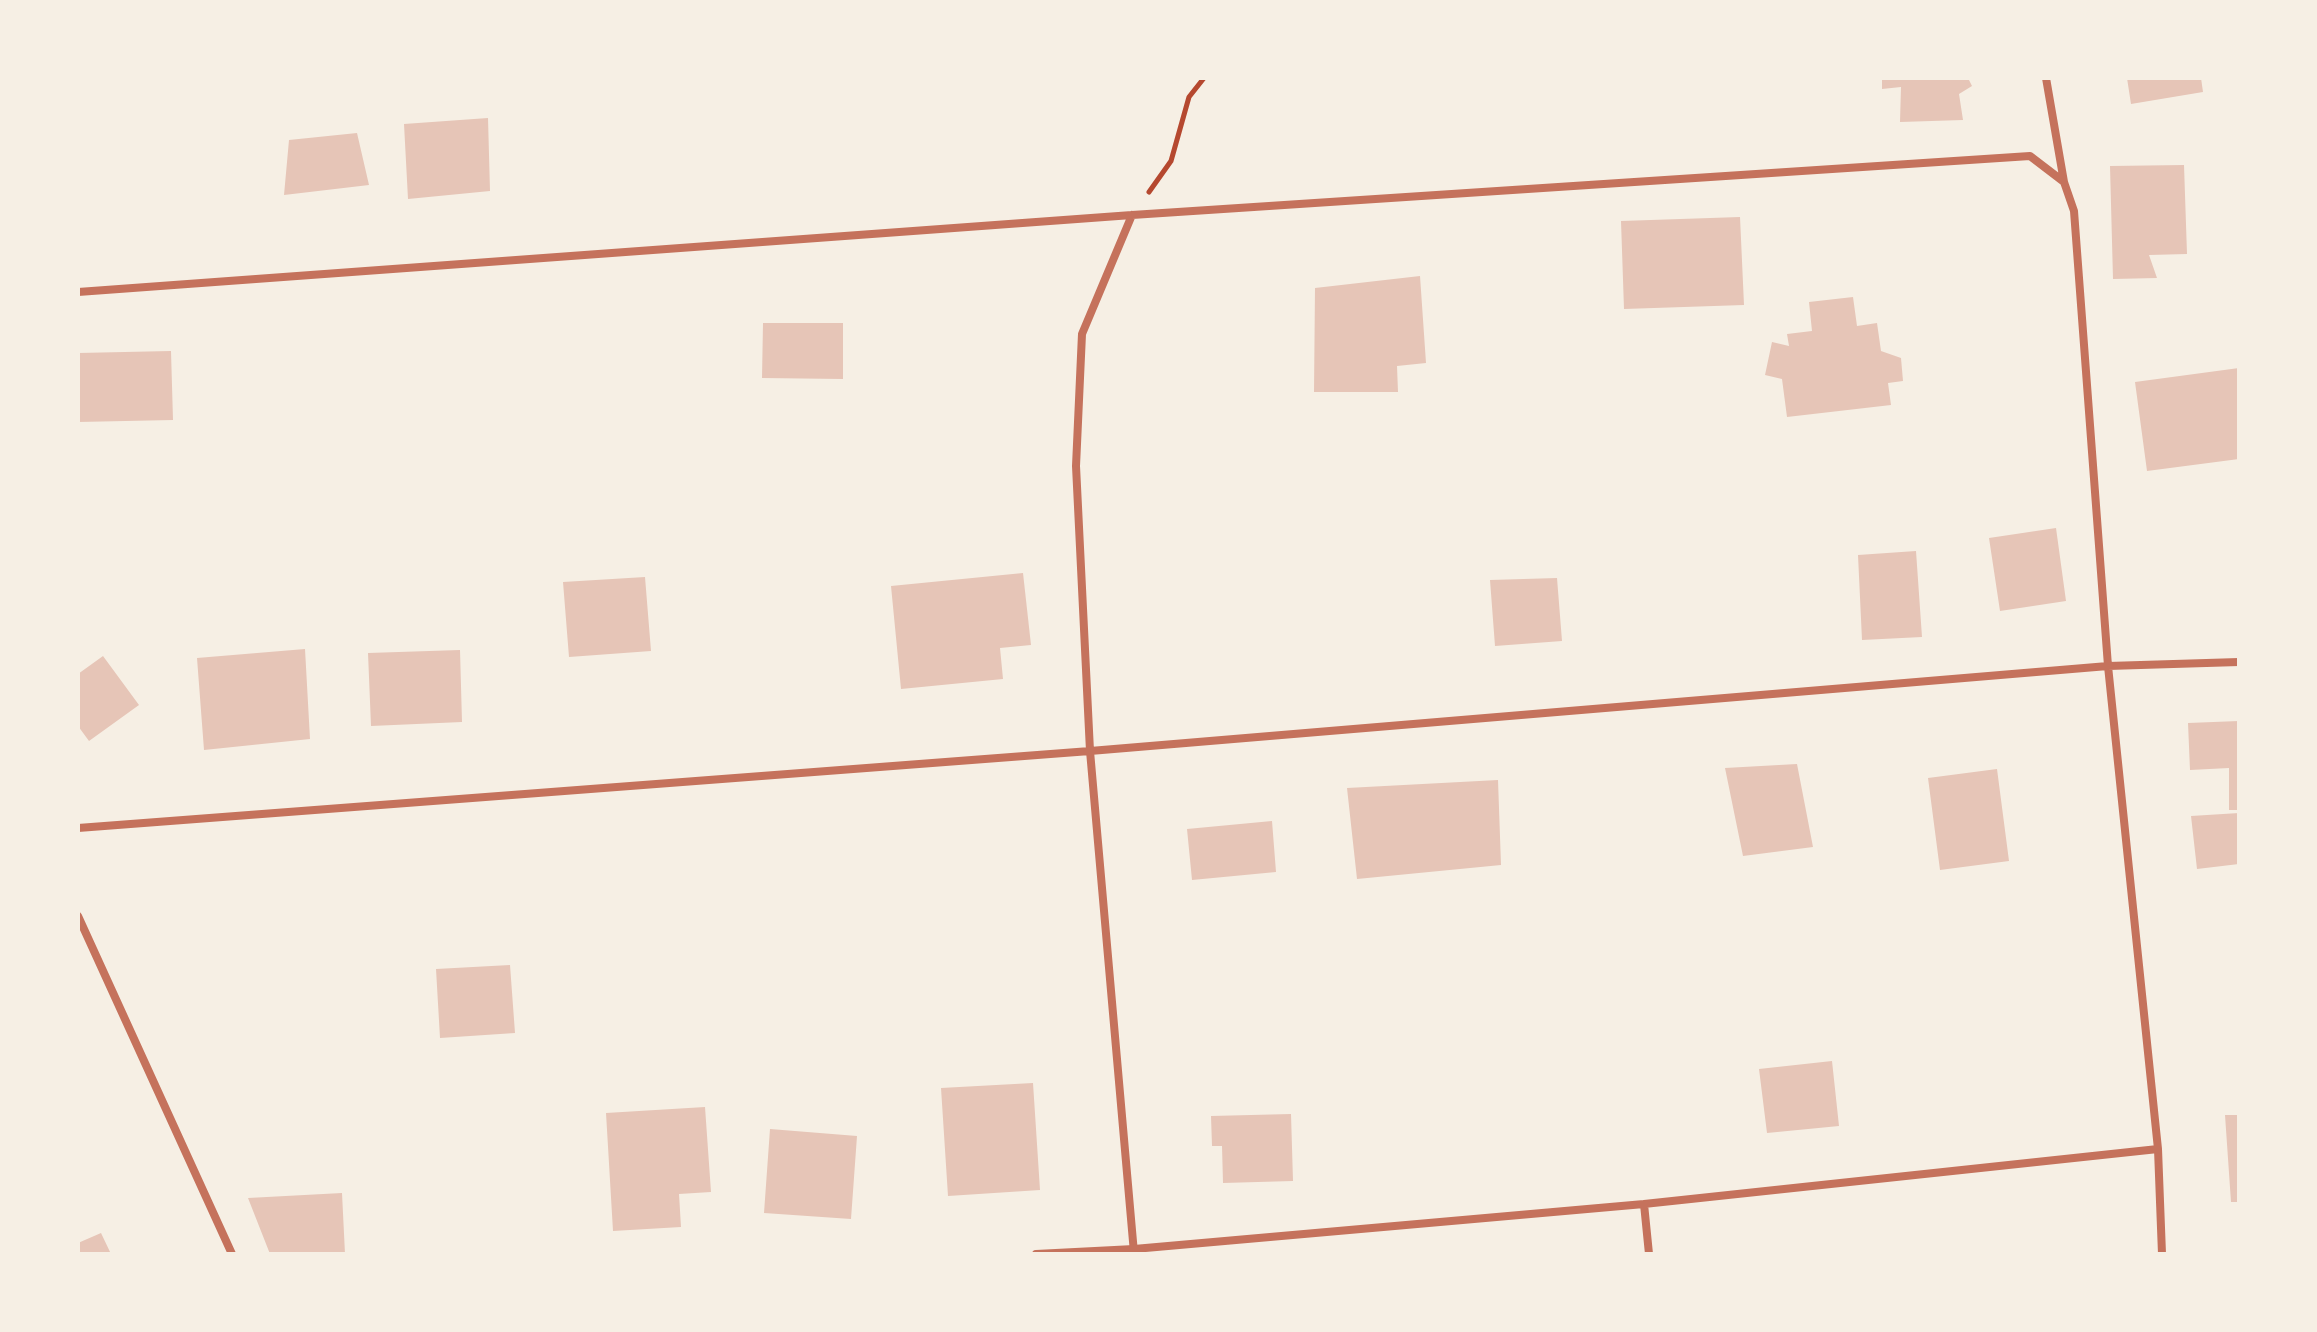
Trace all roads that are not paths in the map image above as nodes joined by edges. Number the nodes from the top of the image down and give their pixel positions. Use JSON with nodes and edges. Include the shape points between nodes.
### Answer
{"nodes":[{"id":1,"x":2046,"y":78,"type":"edge"},
{"id":2,"x":2064,"y":182,"type":"junction"},
{"id":3,"x":1132,"y":215,"type":"junction"},
{"id":4,"x":78,"y":292,"type":"edge"},
{"id":5,"x":2239,"y":662,"type":"edge"},
{"id":6,"x":2108,"y":666,"type":"junction"},
{"id":7,"x":1090,"y":751,"type":"junction"},
{"id":8,"x":78,"y":828,"type":"edge"},
{"id":9,"x":78,"y":916,"type":"edge"},
{"id":10,"x":2158,"y":1149,"type":"junction"},
{"id":11,"x":1644,"y":1204,"type":"junction"},
{"id":12,"x":1134,"y":1252,"type":"edge"},
{"id":13,"x":232,"y":1254,"type":"edge"},
{"id":14,"x":1036,"y":1254,"type":"edge"},
{"id":15,"x":1649,"y":1254,"type":"edge"},
{"id":16,"x":2162,"y":1254,"type":"edge"}],
"edges":[{"from":1,"to":2,"type":"street"},
{"from":2,"to":3,"type":"street","via":[[2030,156]]},
{"from":2,"to":6,"type":"street","via":[[2074,211]]},
{"from":3,"to":4,"type":"street"},
{"from":3,"to":7,"type":"street","via":[[1082,334],[1076,466]]},
{"from":5,"to":6,"type":"street"},
{"from":6,"to":7,"type":"street"},
{"from":6,"to":10,"type":"street"},
{"from":7,"to":8,"type":"street"},
{"from":7,"to":12,"type":"street"},
{"from":9,"to":13,"type":"street"},
{"from":10,"to":11,"type":"street"},
{"from":10,"to":16,"type":"street"},
{"from":11,"to":12,"type":"street"},
{"from":11,"to":15,"type":"street"},
{"from":12,"to":14,"type":"street"}]}
